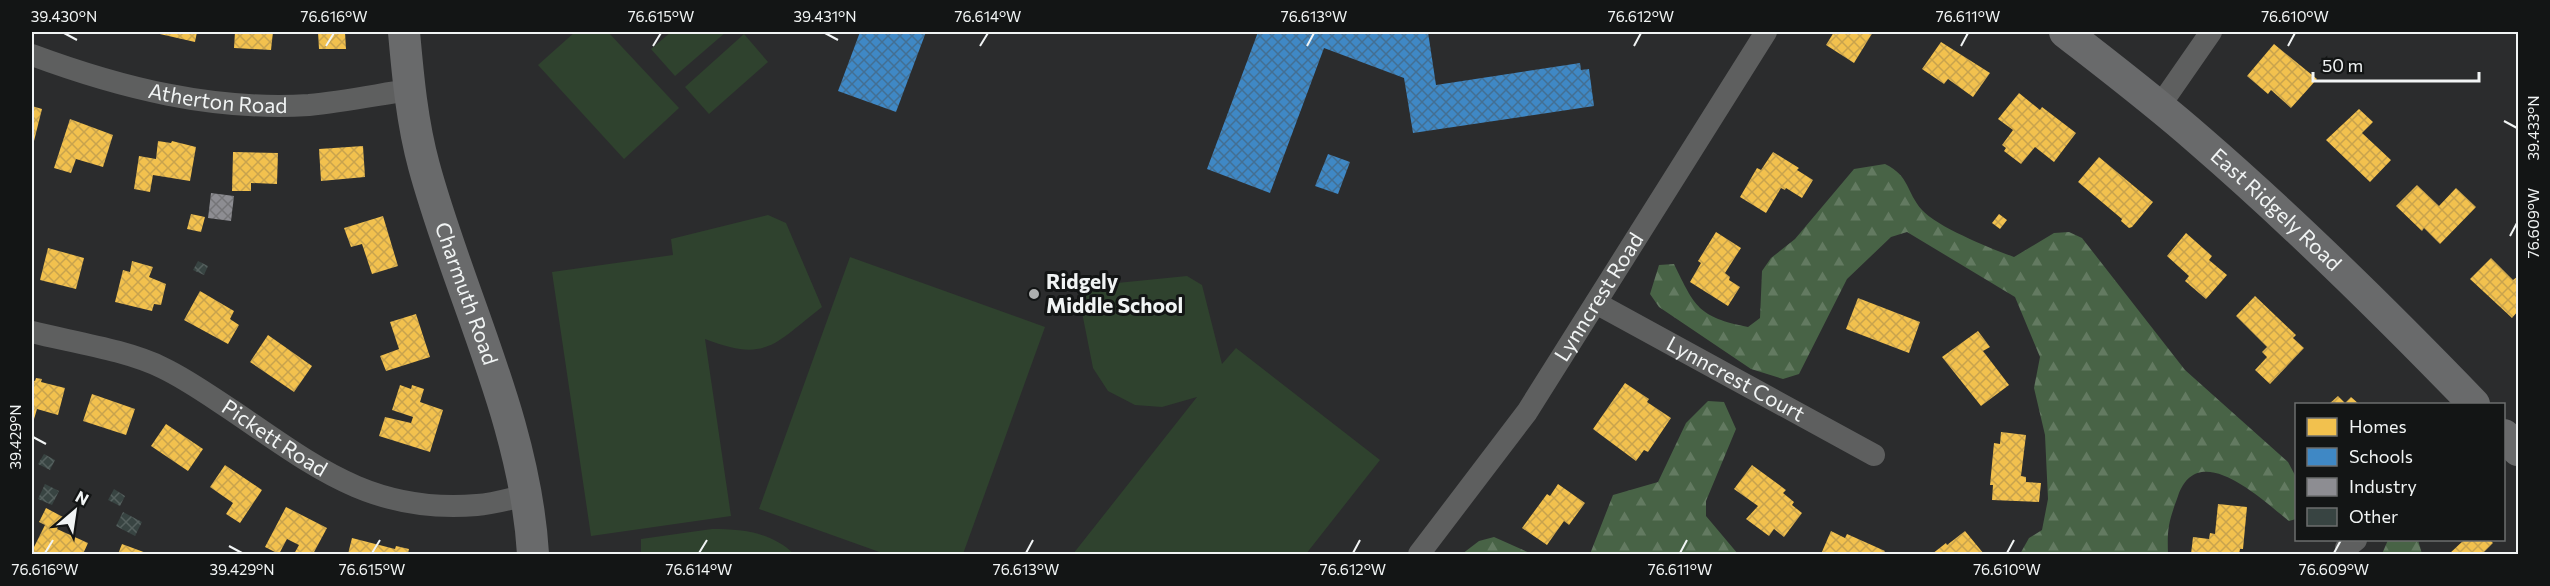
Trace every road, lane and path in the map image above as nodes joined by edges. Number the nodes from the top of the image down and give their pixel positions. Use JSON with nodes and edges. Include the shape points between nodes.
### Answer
{"nodes":[{"id":1,"x":404,"y":32,"type":"edge"},
{"id":2,"x":1766,"y":32,"type":"edge"},
{"id":3,"x":2065,"y":32,"type":"edge"},
{"id":4,"x":2211,"y":32,"type":"edge"},
{"id":5,"x":32,"y":55,"type":"edge"},
{"id":6,"x":409,"y":90,"type":"junction"},
{"id":7,"x":2159,"y":107,"type":"junction"},
{"id":8,"x":1596,"y":303,"type":"junction"},
{"id":9,"x":32,"y":332,"type":"edge"},
{"id":10,"x":2472,"y":403,"type":"edge"},
{"id":11,"x":2505,"y":436,"type":"edge"},
{"id":12,"x":2518,"y":450,"type":"edge"},
{"id":13,"x":1874,"y":455,"type":"dead end"},
{"id":14,"x":526,"y":495,"type":"junction"},
{"id":15,"x":533,"y":555,"type":"edge"},
{"id":16,"x":1419,"y":555,"type":"edge"}],
"edges":[{"from":1,"to":6,"type":"street","name":"Charmuth Road"},
{"from":2,"to":8,"type":"street","name":"Lynncrest Road"},
{"from":3,"to":7,"type":"street","name":"East Ridgely Road"},
{"from":4,"to":7,"type":"street"},
{"from":5,"to":6,"type":"street","name":"Atherton Road","via":[[118,84],[170,96],[239,104],[309,105]]},
{"from":6,"to":14,"type":"street","name":"Charmuth Road","via":[[424,164],[447,243],[490,362]]},
{"from":7,"to":10,"type":"street","name":"East Ridgely Road","via":[[2282,214]]},
{"from":8,"to":13,"type":"street","name":"Lynncrest Court"},
{"from":8,"to":16,"type":"street","name":"Lynncrest Road","via":[[1527,412]]},
{"from":9,"to":14,"type":"street","name":"Pickett Road","via":[[162,367],[322,471],[385,498],[438,507],[479,505]]},
{"from":11,"to":12,"type":"street"},
{"from":14,"to":15,"type":"street","name":"Charmuth Road"}]}
